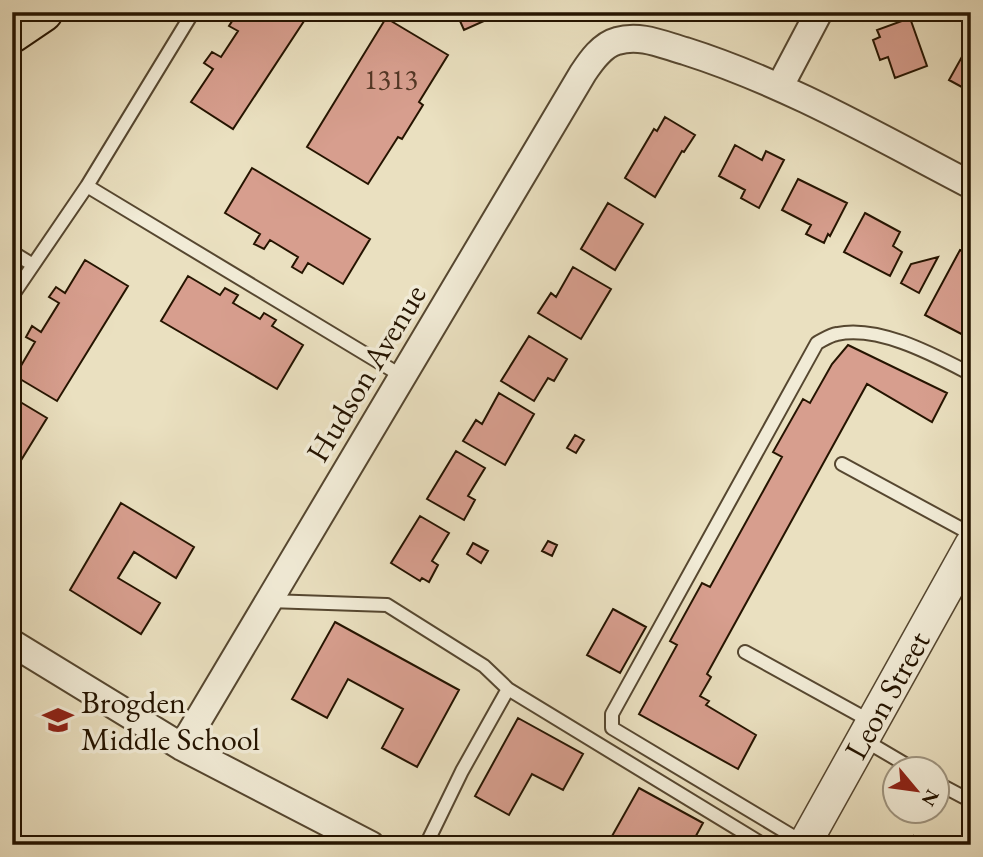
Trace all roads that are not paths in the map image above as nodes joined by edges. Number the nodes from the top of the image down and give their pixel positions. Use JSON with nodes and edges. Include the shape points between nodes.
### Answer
{"nodes":[{"id":1,"x":43,"y":12,"type":"edge"},
{"id":2,"x":193,"y":12,"type":"edge"},
{"id":3,"x":819,"y":12,"type":"edge"},
{"id":4,"x":12,"y":33,"type":"edge"},
{"id":5,"x":779,"y":86,"type":"junction"},
{"id":6,"x":971,"y":185,"type":"edge"},
{"id":7,"x":87,"y":186,"type":"junction"},
{"id":8,"x":12,"y":253,"type":"edge"},
{"id":9,"x":33,"y":265,"type":"junction"},
{"id":10,"x":12,"y":296,"type":"edge"},
{"id":11,"x":971,"y":374,"type":"edge"},
{"id":12,"x":402,"y":376,"type":"junction"},
{"id":13,"x":842,"y":464,"type":"dead end"},
{"id":14,"x":969,"y":551,"type":"edge"},
{"id":15,"x":268,"y":601,"type":"junction"},
{"id":16,"x":12,"y":643,"type":"edge"},
{"id":17,"x":745,"y":652,"type":"dead end"},
{"id":18,"x":508,"y":689,"type":"junction"},
{"id":19,"x":868,"y":731,"type":"junction"},
{"id":20,"x":182,"y":747,"type":"junction"},
{"id":21,"x":899,"y":756,"type":"edge"},
{"id":22,"x":951,"y":790,"type":"edge"},
{"id":23,"x":971,"y":801,"type":"edge"},
{"id":24,"x":804,"y":844,"type":"edge"},
{"id":25,"x":371,"y":845,"type":"edge"},
{"id":26,"x":426,"y":845,"type":"edge"},
{"id":27,"x":764,"y":845,"type":"edge"}],
"edges":[{"from":1,"to":4,"type":"highway"},
{"from":2,"to":7,"type":"lane"},
{"from":3,"to":5,"type":"street"},
{"from":5,"to":6,"type":"street"},
{"from":5,"to":12,"type":"street","name":"Hudson Avenue","via":[[642,38],[616,41],[595,56]]},
{"from":7,"to":9,"type":"lane"},
{"from":7,"to":12,"type":"lane"},
{"from":8,"to":9,"type":"lane"},
{"from":9,"to":10,"type":"lane"},
{"from":11,"to":24,"type":"lane","via":[[890,339],[835,334],[817,343],[612,713],[612,728]]},
{"from":12,"to":15,"type":"street","name":"Hudson Avenue"},
{"from":13,"to":14,"type":"lane"},
{"from":14,"to":19,"type":"street","name":"Leon Street"},
{"from":15,"to":18,"type":"lane","via":[[387,605],[484,666]]},
{"from":15,"to":20,"type":"street","name":"Hudson Avenue"},
{"from":16,"to":20,"type":"street"},
{"from":17,"to":19,"type":"lane"},
{"from":18,"to":26,"type":"lane"},
{"from":18,"to":27,"type":"lane"},
{"from":19,"to":21,"type":"lane"},
{"from":19,"to":24,"type":"street","name":"Leon Street"},
{"from":20,"to":25,"type":"street"},
{"from":22,"to":23,"type":"lane"}]}
